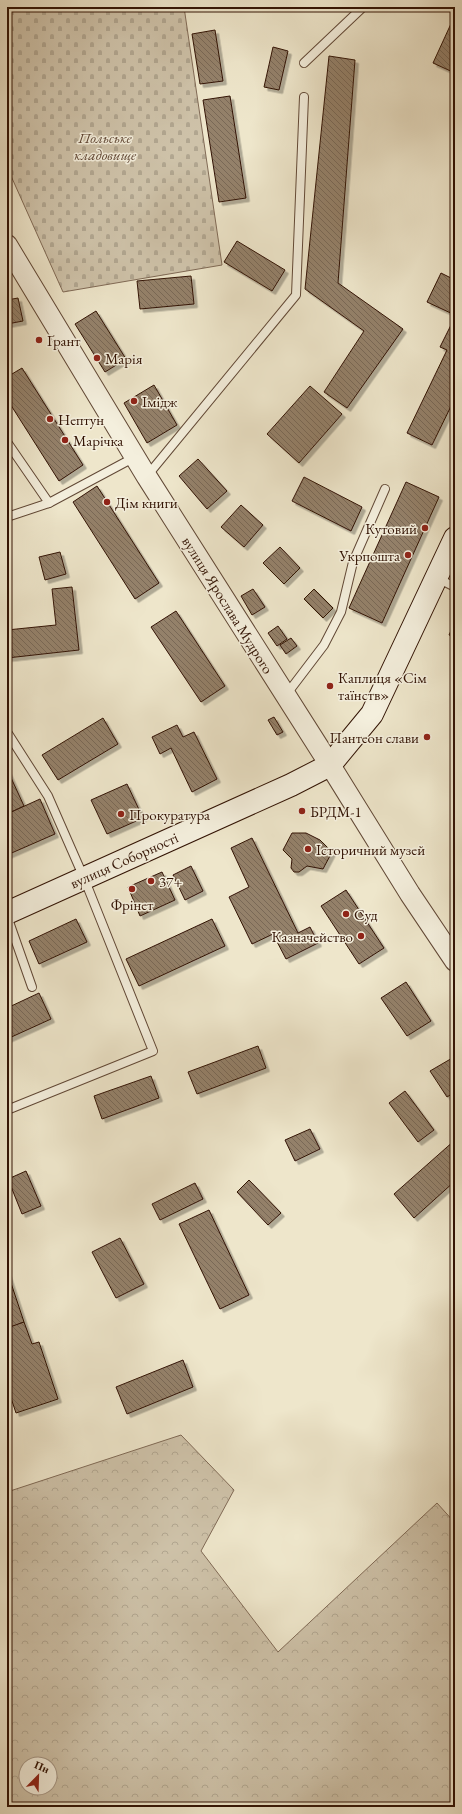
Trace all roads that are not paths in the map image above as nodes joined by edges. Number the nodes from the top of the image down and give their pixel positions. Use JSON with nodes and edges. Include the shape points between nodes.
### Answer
{"nodes":[{"id":1,"x":363,"y":7,"type":"edge"},
{"id":2,"x":304,"y":63,"type":"dead end"},
{"id":3,"x":304,"y":97,"type":"dead end"},
{"id":4,"x":7,"y":245,"type":"edge"},
{"id":5,"x":7,"y":442,"type":"edge"},
{"id":6,"x":135,"y":457,"type":"junction"},
{"id":7,"x":147,"y":477,"type":"junction"},
{"id":8,"x":385,"y":489,"type":"dead end"},
{"id":9,"x":49,"y":503,"type":"junction"},
{"id":10,"x":7,"y":517,"type":"edge"},
{"id":11,"x":455,"y":538,"type":"edge"},
{"id":12,"x":446,"y":582,"type":"edge"},
{"id":13,"x":285,"y":695,"type":"junction"},
{"id":14,"x":7,"y":732,"type":"edge"},
{"id":15,"x":330,"y":765,"type":"junction"},
{"id":16,"x":84,"y":878,"type":"junction"},
{"id":17,"x":7,"y":914,"type":"edge"},
{"id":18,"x":455,"y":961,"type":"edge"},
{"id":19,"x":32,"y":987,"type":"dead end"},
{"id":20,"x":7,"y":1110,"type":"edge"}],
"edges":[{"from":1,"to":2,"type":"lane"},
{"from":3,"to":7,"type":"lane","via":[[296,295]]},
{"from":4,"to":6,"type":"street","name":"вулиця Ярослава Мудрого"},
{"from":5,"to":9,"type":"lane"},
{"from":6,"to":7,"type":"street","name":"вулиця Ярослава Мудрого"},
{"from":6,"to":9,"type":"lane"},
{"from":7,"to":13,"type":"street","name":"вулиця Ярослава Мудрого"},
{"from":8,"to":13,"type":"lane","via":[[352,562],[341,612],[324,645]]},
{"from":9,"to":10,"type":"lane"},
{"from":11,"to":12,"type":"main road","name":"вулиця Соборності"},
{"from":12,"to":15,"type":"main road","name":"вулиця Соборності","via":[[372,714]]},
{"from":13,"to":15,"type":"street","name":"вулиця Ярослава Мудрого"},
{"from":14,"to":16,"type":"lane","via":[[48,796]]},
{"from":15,"to":16,"type":"main road","name":"вулиця Соборності"},
{"from":15,"to":18,"type":"street","name":"вулиця Ярослава Мудрого"},
{"from":16,"to":17,"type":"main road","name":"вулиця Соборності"},
{"from":16,"to":20,"type":"lane","via":[[153,1051]]},
{"from":17,"to":19,"type":"lane"}]}
